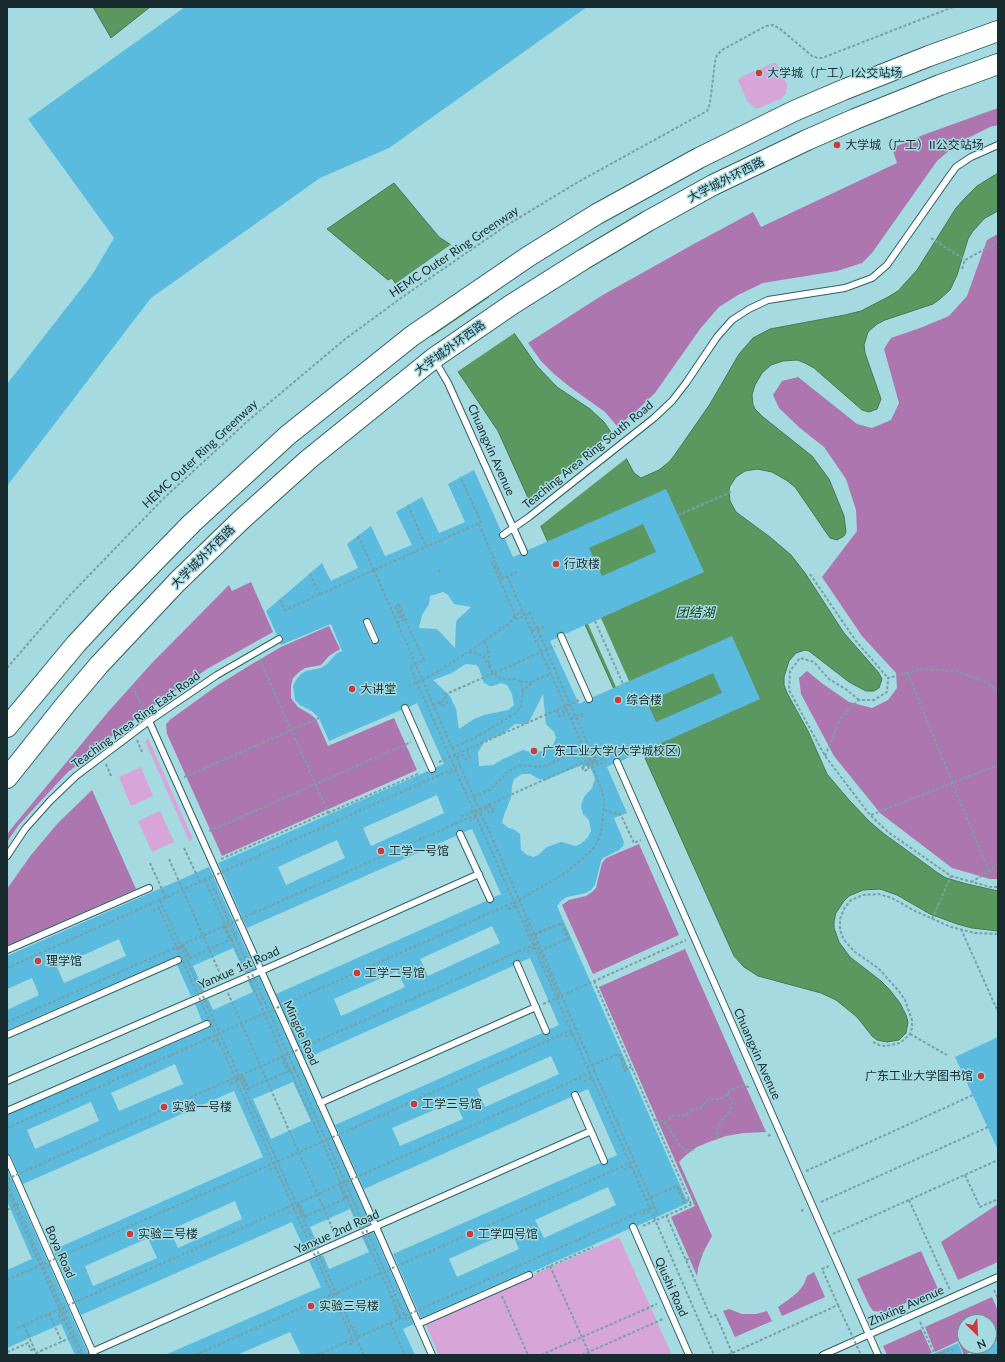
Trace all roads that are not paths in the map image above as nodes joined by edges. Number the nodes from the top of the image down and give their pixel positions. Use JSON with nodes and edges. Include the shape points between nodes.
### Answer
{"nodes":[{"id":1,"x":998,"y":31,"type":"edge"},
{"id":2,"x":998,"y":64,"type":"edge"},
{"id":3,"x":998,"y":145,"type":"edge"},
{"id":4,"x":434,"y":358,"type":"junction"},
{"id":5,"x":367,"y":371,"type":"junction"},
{"id":6,"x":386,"y":396,"type":"junction"},
{"id":7,"x":514,"y":528,"type":"junction"},
{"id":8,"x":503,"y":535,"type":"dead end"},
{"id":9,"x":524,"y":552,"type":"dead end"},
{"id":10,"x":367,"y":622,"type":"dead end"},
{"id":11,"x":561,"y":636,"type":"dead end"},
{"id":12,"x":278,"y":639,"type":"dead end"},
{"id":13,"x":375,"y":640,"type":"dead end"},
{"id":14,"x":589,"y":699,"type":"dead end"},
{"id":15,"x":405,"y":708,"type":"dead end"},
{"id":16,"x":149,"y":721,"type":"junction"},
{"id":17,"x":7,"y":727,"type":"edge"},
{"id":18,"x":617,"y":762,"type":"dead end"},
{"id":19,"x":432,"y":769,"type":"dead end"},
{"id":20,"x":7,"y":778,"type":"edge"},
{"id":21,"x":460,"y":834,"type":"dead end"},
{"id":22,"x":7,"y":856,"type":"edge"},
{"id":23,"x":479,"y":874,"type":"junction"},
{"id":24,"x":149,"y":888,"type":"dead end"},
{"id":25,"x":490,"y":899,"type":"dead end"},
{"id":26,"x":7,"y":950,"type":"edge"},
{"id":27,"x":178,"y":960,"type":"dead end"},
{"id":28,"x":517,"y":964,"type":"dead end"},
{"id":29,"x":261,"y":971,"type":"junction"},
{"id":30,"x":536,"y":1007,"type":"junction"},
{"id":31,"x":207,"y":1024,"type":"dead end"},
{"id":32,"x":546,"y":1031,"type":"dead end"},
{"id":33,"x":7,"y":1035,"type":"edge"},
{"id":34,"x":7,"y":1081,"type":"edge"},
{"id":35,"x":575,"y":1095,"type":"dead end"},
{"id":36,"x":320,"y":1103,"type":"junction"},
{"id":37,"x":7,"y":1111,"type":"edge"},
{"id":38,"x":591,"y":1131,"type":"junction"},
{"id":39,"x":7,"y":1158,"type":"edge"},
{"id":40,"x":604,"y":1161,"type":"dead end"},
{"id":41,"x":376,"y":1227,"type":"junction"},
{"id":42,"x":633,"y":1227,"type":"dead end"},
{"id":43,"x":529,"y":1276,"type":"road end"},
{"id":44,"x":998,"y":1277,"type":"edge"},
{"id":45,"x":418,"y":1324,"type":"junction"},
{"id":46,"x":869,"y":1334,"type":"junction"},
{"id":47,"x":93,"y":1353,"type":"edge"},
{"id":48,"x":432,"y":1355,"type":"edge"},
{"id":49,"x":689,"y":1355,"type":"edge"},
{"id":50,"x":823,"y":1355,"type":"edge"},
{"id":51,"x":878,"y":1355,"type":"edge"}],
"edges":[{"from":1,"to":5,"type":"main road","via":[[843,90],[699,158],[597,214],[529,256],[412,336]]},
{"from":2,"to":4,"type":"main road","name":"大学城外环西路","via":[[848,122],[708,188],[584,259]]},
{"from":3,"to":7,"type":"lane","name":"Teaching Area Ring South Road","via":[[956,167],[887,265],[872,278],[845,288],[768,300],[732,320],[672,401],[627,441]]},
{"from":4,"to":6,"type":"main road","name":"大学城外环西路"},
{"from":4,"to":7,"type":"lane","name":"Chuangxin Avenue","via":[[448,383]]},
{"from":5,"to":6,"type":"main road","via":[[361,380],[363,391],[371,398]]},
{"from":5,"to":17,"type":"main road","via":[[267,454],[155,560],[76,644]]},
{"from":6,"to":20,"type":"main road","name":"大学城外环西路","via":[[283,482],[177,582],[99,665]]},
{"from":7,"to":8,"type":"lane"},
{"from":7,"to":9,"type":"lane","name":"Chuangxin Avenue"},
{"from":10,"to":13,"type":"lane"},
{"from":11,"to":14,"type":"lane"},
{"from":12,"to":16,"type":"lane","name":"Teaching Area Ring East Road","via":[[217,675]]},
{"from":15,"to":19,"type":"lane"},
{"from":16,"to":22,"type":"lane","name":"Teaching Area Ring East Road","via":[[76,776],[25,829]]},
{"from":16,"to":29,"type":"lane","name":"Mingde Road"},
{"from":18,"to":46,"type":"lane","name":"Chuangxin Avenue"},
{"from":21,"to":23,"type":"lane"},
{"from":23,"to":25,"type":"lane"},
{"from":23,"to":29,"type":"lane","name":"Yanxue 1st Road"},
{"from":24,"to":26,"type":"lane"},
{"from":27,"to":33,"type":"lane"},
{"from":28,"to":30,"type":"lane"},
{"from":29,"to":34,"type":"lane","name":"Yanxue 1st Road"},
{"from":29,"to":36,"type":"lane","name":"Mingde Road"},
{"from":30,"to":32,"type":"lane"},
{"from":30,"to":36,"type":"lane"},
{"from":31,"to":37,"type":"lane"},
{"from":35,"to":38,"type":"lane"},
{"from":36,"to":41,"type":"lane","name":"Mingde Road"},
{"from":38,"to":40,"type":"lane"},
{"from":38,"to":41,"type":"lane","name":"Yanxue 2nd Road"},
{"from":39,"to":47,"type":"lane","name":"Boya Road"},
{"from":41,"to":45,"type":"lane","name":"Mingde Road"},
{"from":41,"to":47,"type":"lane","name":"Yanxue 2nd Road"},
{"from":42,"to":49,"type":"lane","name":"Qiushi Road"},
{"from":43,"to":45,"type":"lane"},
{"from":44,"to":46,"type":"lane","name":"Zhixing Avenue"},
{"from":45,"to":48,"type":"lane","name":"Mingde Road"},
{"from":46,"to":50,"type":"lane","name":"Zhixing Avenue"},
{"from":46,"to":51,"type":"lane","name":"Chuangxin Avenue"}]}
